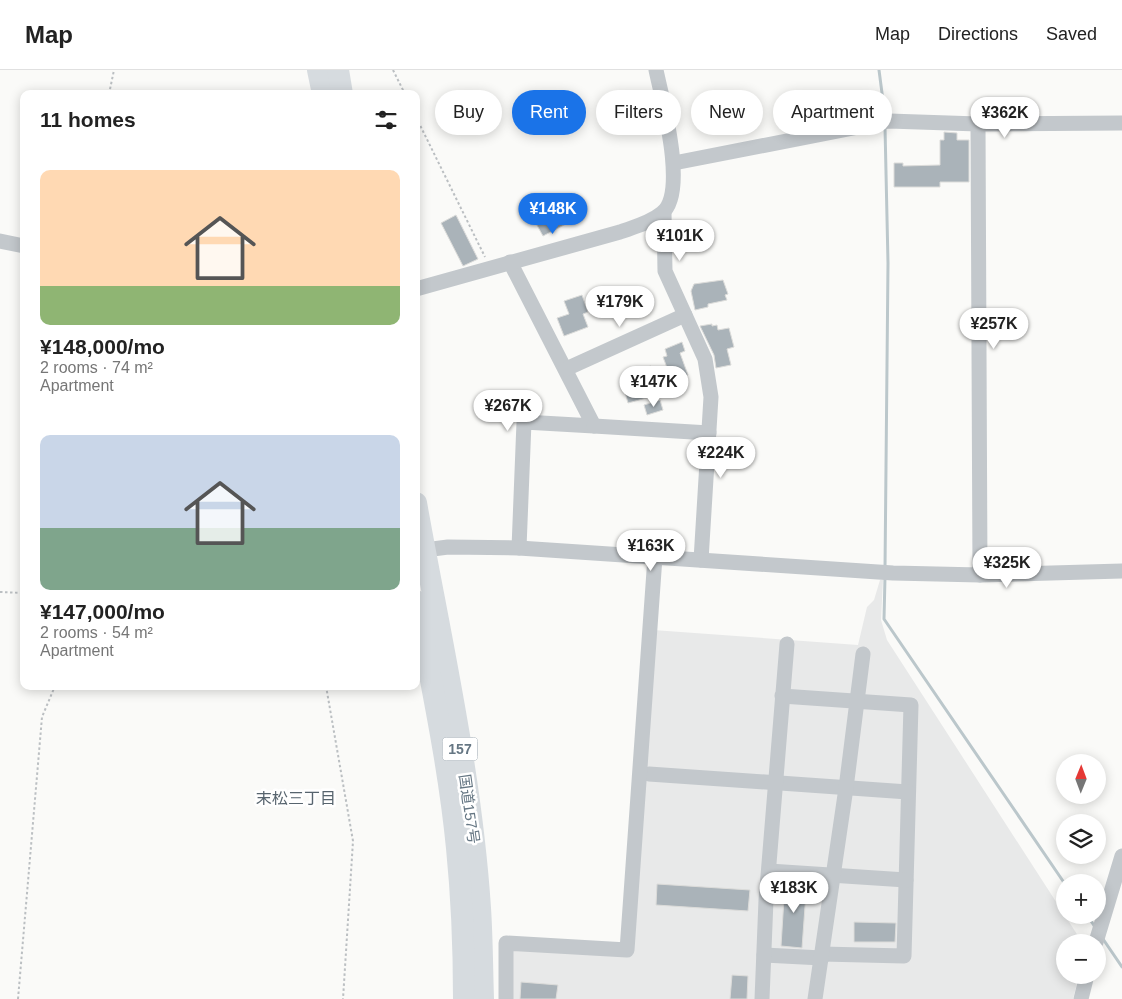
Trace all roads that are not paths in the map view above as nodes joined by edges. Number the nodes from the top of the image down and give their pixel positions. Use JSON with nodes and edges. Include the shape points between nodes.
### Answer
{"nodes":[{"id":1,"x":318,"y":70,"type":"edge"},
{"id":2,"x":338,"y":70,"type":"edge"},
{"id":3,"x":656,"y":70,"type":"edge"},
{"id":4,"x":322,"y":90,"type":"edge"},
{"id":5,"x":341,"y":90,"type":"edge"},
{"id":6,"x":1122,"y":123,"type":"edge"},
{"id":7,"x":978,"y":124,"type":"junction"},
{"id":8,"x":674,"y":163,"type":"junction"},
{"id":9,"x":664,"y":212,"type":"junction"},
{"id":10,"x":0,"y":242,"type":"edge"},
{"id":11,"x":20,"y":245,"type":"edge"},
{"id":12,"x":510,"y":262,"type":"junction"},
{"id":13,"x":420,"y":287,"type":"edge"},
{"id":14,"x":685,"y":315,"type":"junction"},
{"id":15,"x":566,"y":369,"type":"junction"},
{"id":16,"x":594,"y":426,"type":"junction"},
{"id":17,"x":709,"y":433,"type":"junction"},
{"id":18,"x":420,"y":523,"type":"edge"},
{"id":19,"x":519,"y":548,"type":"junction"},
{"id":20,"x":425,"y":550,"type":"junction"},
{"id":21,"x":655,"y":558,"type":"junction"},
{"id":22,"x":701,"y":560,"type":"junction"},
{"id":23,"x":1122,"y":571,"type":"edge"},
{"id":24,"x":980,"y":575,"type":"junction"},
{"id":25,"x":420,"y":623,"type":"edge"},
{"id":26,"x":786,"y":644,"type":"dead end"},
{"id":27,"x":863,"y":654,"type":"dead end"},
{"id":28,"x":782,"y":696,"type":"junction"},
{"id":29,"x":857,"y":703,"type":"junction"},
{"id":30,"x":649,"y":774,"type":"dead end"},
{"id":31,"x":775,"y":782,"type":"junction"},
{"id":32,"x":846,"y":788,"type":"junction"},
{"id":33,"x":908,"y":792,"type":"junction"},
{"id":34,"x":1122,"y":860,"type":"edge"},
{"id":35,"x":769,"y":871,"type":"junction"},
{"id":36,"x":832,"y":876,"type":"junction"},
{"id":37,"x":906,"y":880,"type":"junction"},
{"id":38,"x":1099,"y":934,"type":"edge"},
{"id":39,"x":764,"y":955,"type":"junction"},
{"id":40,"x":822,"y":956,"type":"junction"},
{"id":41,"x":1085,"y":984,"type":"edge"},
{"id":42,"x":464,"y":999,"type":"edge"},
{"id":43,"x":483,"y":999,"type":"edge"},
{"id":44,"x":506,"y":999,"type":"edge"},
{"id":45,"x":762,"y":999,"type":"edge"},
{"id":46,"x":816,"y":999,"type":"edge"},
{"id":47,"x":1081,"y":999,"type":"edge"}],
"edges":[{"from":1,"to":4,"type":"highway"},
{"from":2,"to":5,"type":"highway"},
{"from":3,"to":8,"type":"street"},
{"from":6,"to":7,"type":"street"},
{"from":7,"to":8,"type":"street","via":[[884,122]]},
{"from":7,"to":24,"type":"street"},
{"from":8,"to":9,"type":"street","via":[[673,190]]},
{"from":9,"to":12,"type":"street","via":[[620,232]]},
{"from":9,"to":14,"type":"street","via":[[665,271]]},
{"from":10,"to":11,"type":"street"},
{"from":12,"to":13,"type":"street"},
{"from":12,"to":15,"type":"street"},
{"from":14,"to":15,"type":"street"},
{"from":14,"to":17,"type":"street","via":[[705,359],[711,397]]},
{"from":15,"to":16,"type":"street"},
{"from":16,"to":17,"type":"street"},
{"from":16,"to":19,"type":"street","via":[[524,422]]},
{"from":17,"to":22,"type":"street"},
{"from":18,"to":20,"type":"highway","name":"国道157号","number":"157"},
{"from":19,"to":20,"type":"street","via":[[448,546]]},
{"from":19,"to":21,"type":"street"},
{"from":20,"to":43,"type":"highway","name":"国道157号","number":"157","via":[[452,695],[471,824],[480,907]]},
{"from":21,"to":22,"type":"street"},
{"from":21,"to":44,"type":"street","via":[[627,950],[506,943]]},
{"from":22,"to":24,"type":"street","via":[[892,574]]},
{"from":23,"to":24,"type":"street"},
{"from":25,"to":42,"type":"highway","name":"国道157号","number":"157","via":[[457,846]]},
{"from":26,"to":28,"type":"street"},
{"from":27,"to":29,"type":"street"},
{"from":28,"to":29,"type":"street"},
{"from":28,"to":31,"type":"street"},
{"from":29,"to":32,"type":"street"},
{"from":29,"to":33,"type":"street","via":[[911,706]]},
{"from":30,"to":31,"type":"street"},
{"from":31,"to":32,"type":"street"},
{"from":31,"to":35,"type":"street"},
{"from":32,"to":33,"type":"street"},
{"from":32,"to":36,"type":"street"},
{"from":33,"to":37,"type":"street"},
{"from":34,"to":38,"type":"street"},
{"from":35,"to":36,"type":"street"},
{"from":35,"to":39,"type":"street"},
{"from":36,"to":37,"type":"street"},
{"from":36,"to":40,"type":"street"},
{"from":37,"to":40,"type":"street","via":[[904,956]]},
{"from":39,"to":40,"type":"street"},
{"from":39,"to":45,"type":"street"},
{"from":40,"to":46,"type":"street"},
{"from":41,"to":47,"type":"street"}]}
